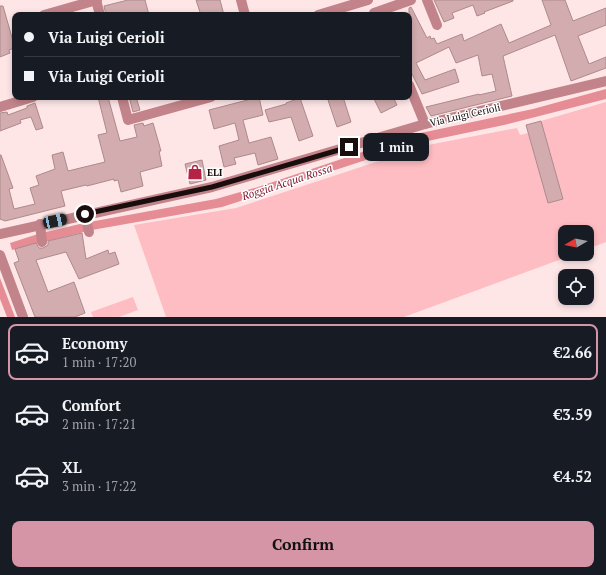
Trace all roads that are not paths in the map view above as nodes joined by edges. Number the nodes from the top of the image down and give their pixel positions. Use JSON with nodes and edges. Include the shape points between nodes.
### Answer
{"nodes":[{"id":1,"x":97,"y":0,"type":"edge"},
{"id":2,"x":241,"y":0,"type":"edge"},
{"id":3,"x":368,"y":0,"type":"edge"},
{"id":4,"x":411,"y":0,"type":"edge"},
{"id":5,"x":427,"y":0,"type":"edge"},
{"id":6,"x":55,"y":12,"type":"edge"},
{"id":7,"x":99,"y":12,"type":"edge"},
{"id":8,"x":244,"y":12,"type":"edge"},
{"id":9,"x":328,"y":12,"type":"edge"},
{"id":10,"x":373,"y":12,"type":"edge"},
{"id":11,"x":379,"y":12,"type":"edge"},
{"id":12,"x":437,"y":25,"type":"dead end"},
{"id":13,"x":606,"y":81,"type":"edge"},
{"id":14,"x":412,"y":92,"type":"edge"},
{"id":15,"x":23,"y":100,"type":"edge"},
{"id":16,"x":123,"y":100,"type":"edge"},
{"id":17,"x":200,"y":100,"type":"edge"},
{"id":18,"x":0,"y":107,"type":"edge"},
{"id":19,"x":425,"y":124,"type":"junction"},
{"id":20,"x":85,"y":214,"type":"junction"},
{"id":21,"x":40,"y":224,"type":"junction"},
{"id":22,"x":89,"y":232,"type":"dead end"},
{"id":23,"x":0,"y":234,"type":"edge"},
{"id":24,"x":42,"y":242,"type":"dead end"},
{"id":25,"x":0,"y":255,"type":"edge"},
{"id":26,"x":23,"y":317,"type":"edge"}],
"edges":[{"from":1,"to":6,"type":"street"},
{"from":1,"to":7,"type":"street"},
{"from":2,"to":8,"type":"street"},
{"from":3,"to":9,"type":"street"},
{"from":3,"to":10,"type":"street"},
{"from":4,"to":11,"type":"street"},
{"from":5,"to":12,"type":"street"},
{"from":13,"to":19,"type":"street","name":"Via Luigi Cerioli"},
{"from":14,"to":19,"type":"street"},
{"from":15,"to":18,"type":"street"},
{"from":16,"to":17,"type":"street","via":[[128,120]]},
{"from":19,"to":20,"type":"street","name":"Via Luigi Cerioli","via":[[212,187]]},
{"from":20,"to":21,"type":"street","name":"Via Luigi Cerioli"},
{"from":20,"to":22,"type":"street"},
{"from":21,"to":23,"type":"street","name":"Via Luigi Cerioli"},
{"from":21,"to":24,"type":"street"},
{"from":25,"to":26,"type":"street"}]}
